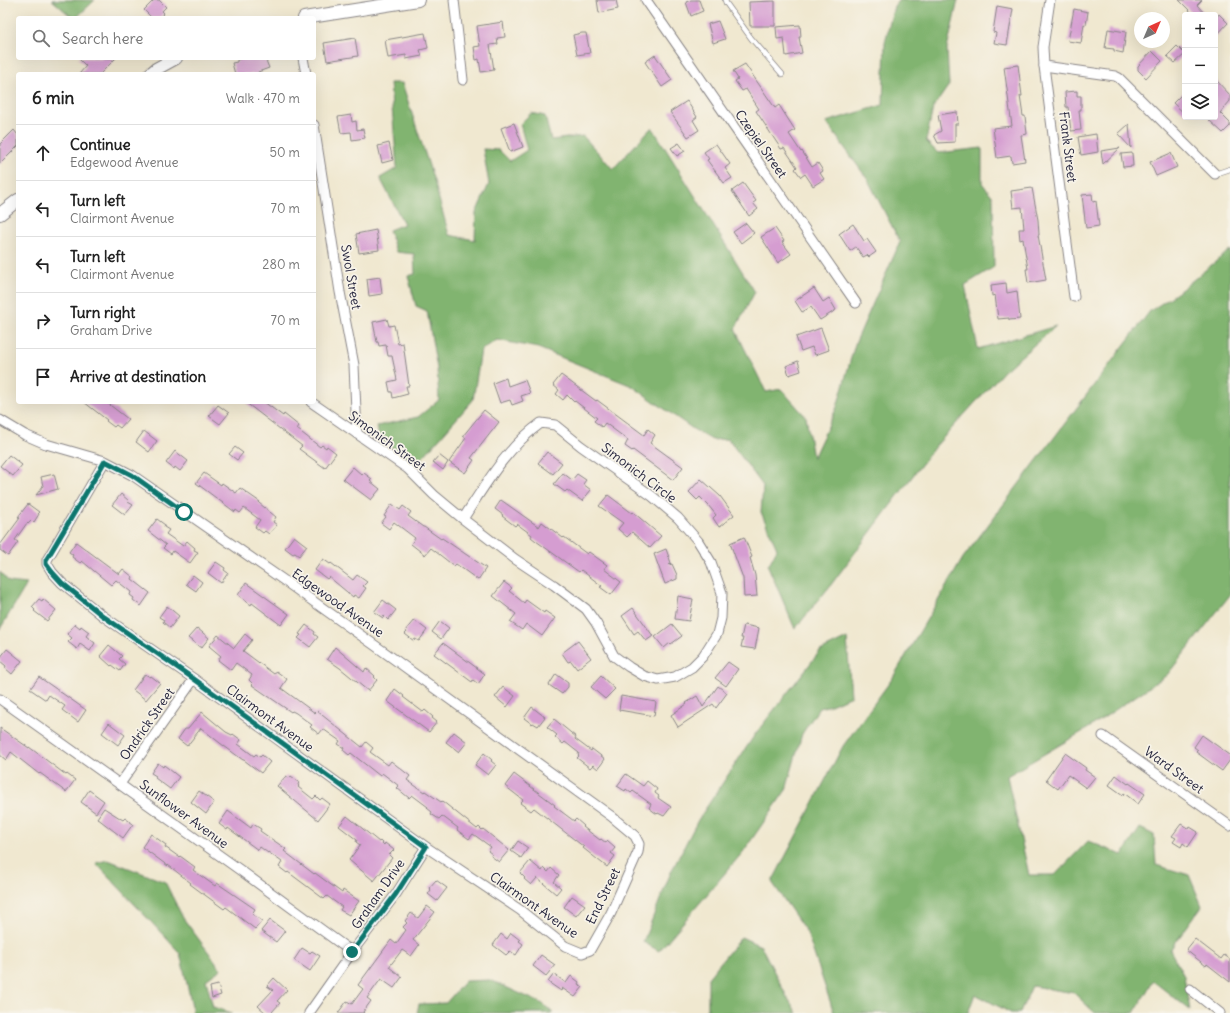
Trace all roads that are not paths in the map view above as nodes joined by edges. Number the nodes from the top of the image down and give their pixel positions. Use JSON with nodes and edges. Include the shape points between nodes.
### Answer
{"nodes":[{"id":1,"x":418,"y":0,"type":"edge"},
{"id":2,"x":454,"y":0,"type":"edge"},
{"id":3,"x":646,"y":0,"type":"edge"},
{"id":4,"x":725,"y":0,"type":"edge"},
{"id":5,"x":1050,"y":0,"type":"edge"},
{"id":6,"x":391,"y":2,"type":"edge"},
{"id":7,"x":315,"y":16,"type":"edge"},
{"id":8,"x":173,"y":60,"type":"edge"},
{"id":9,"x":303,"y":60,"type":"edge"},
{"id":10,"x":1044,"y":66,"type":"junction"},
{"id":11,"x":153,"y":72,"type":"edge"},
{"id":12,"x":306,"y":72,"type":"edge"},
{"id":13,"x":782,"y":74,"type":"dead end"},
{"id":14,"x":463,"y":80,"type":"dead end"},
{"id":15,"x":316,"y":138,"type":"edge"},
{"id":16,"x":1230,"y":169,"type":"edge"},
{"id":17,"x":1215,"y":174,"type":"joint"},
{"id":18,"x":16,"y":202,"type":"edge"},
{"id":19,"x":0,"y":214,"type":"edge"},
{"id":20,"x":1074,"y":297,"type":"dead end"},
{"id":21,"x":856,"y":303,"type":"dead end"},
{"id":22,"x":314,"y":404,"type":"edge"},
{"id":23,"x":0,"y":420,"type":"edge"},
{"id":24,"x":357,"y":434,"type":"junction"},
{"id":25,"x":105,"y":461,"type":"junction"},
{"id":26,"x":463,"y":519,"type":"junction"},
{"id":27,"x":194,"y":679,"type":"junction"},
{"id":28,"x":0,"y":699,"type":"edge"},
{"id":29,"x":1103,"y":736,"type":"dead end"},
{"id":30,"x":120,"y":784,"type":"junction"},
{"id":31,"x":1230,"y":826,"type":"edge"},
{"id":32,"x":639,"y":844,"type":"joint"},
{"id":33,"x":426,"y":847,"type":"junction"},
{"id":34,"x":352,"y":952,"type":"junction"},
{"id":35,"x":582,"y":953,"type":"joint"},
{"id":36,"x":1190,"y":989,"type":"dead end"},
{"id":37,"x":309,"y":1013,"type":"edge"},
{"id":38,"x":1220,"y":1013,"type":"edge"}],
"edges":[{"from":1,"to":6,"type":"main road"},
{"from":2,"to":14,"type":"street"},
{"from":3,"to":21,"type":"street","name":"Czepiel Street"},
{"from":4,"to":13,"type":"lane","via":[[747,33]]},
{"from":5,"to":10,"type":"street","name":"Frank Street","via":[[1043,47]]},
{"from":6,"to":7,"type":"main road"},
{"from":8,"to":11,"type":"main road"},
{"from":9,"to":12,"type":"street"},
{"from":10,"to":17,"type":"street","via":[[1119,78]]},
{"from":10,"to":20,"type":"street","name":"Frank Street"},
{"from":15,"to":24,"type":"street","name":"Swol Street","via":[[354,365]]},
{"from":16,"to":17,"type":"lane"},
{"from":18,"to":19,"type":"main road"},
{"from":22,"to":24,"type":"street","name":"Simonich Street"},
{"from":23,"to":25,"type":"street","name":"Edgewood Avenue","via":[[46,444]]},
{"from":24,"to":26,"type":"street","name":"Simonich Street","via":[[408,469]]},
{"from":25,"to":27,"type":"street","name":"Clairmont Avenue","via":[[46,564],[62,583],[103,616]]},
{"from":25,"to":32,"type":"street","name":"Edgewood Avenue","via":[[132,475],[387,654],[611,816],[635,836]]},
{"from":26,"to":26,"type":"street","name":"Simonich Circle","via":[[494,472],[526,434],[541,423],[555,425],[652,496],[678,518],[698,541],[711,562],[722,593],[721,618],[717,634],[703,656],[692,667],[675,677],[658,680],[644,676],[614,656],[586,609]]},
{"from":27,"to":30,"type":"street","name":"Ondrick Street"},
{"from":27,"to":33,"type":"street","name":"Clairmont Avenue"},
{"from":28,"to":30,"type":"street","name":"Sunflower Avenue"},
{"from":29,"to":31,"type":"street","name":"Ward Street"},
{"from":30,"to":34,"type":"street","name":"Sunflower Avenue"},
{"from":32,"to":35,"type":"street","name":"End Street","via":[[633,866],[611,913],[590,950]]},
{"from":33,"to":34,"type":"street","name":"Graham Drive","via":[[396,894]]},
{"from":33,"to":35,"type":"street","name":"Clairmont Avenue","via":[[520,910],[565,946]]},
{"from":34,"to":37,"type":"street","name":"Graham Drive"},
{"from":36,"to":38,"type":"street"}]}
